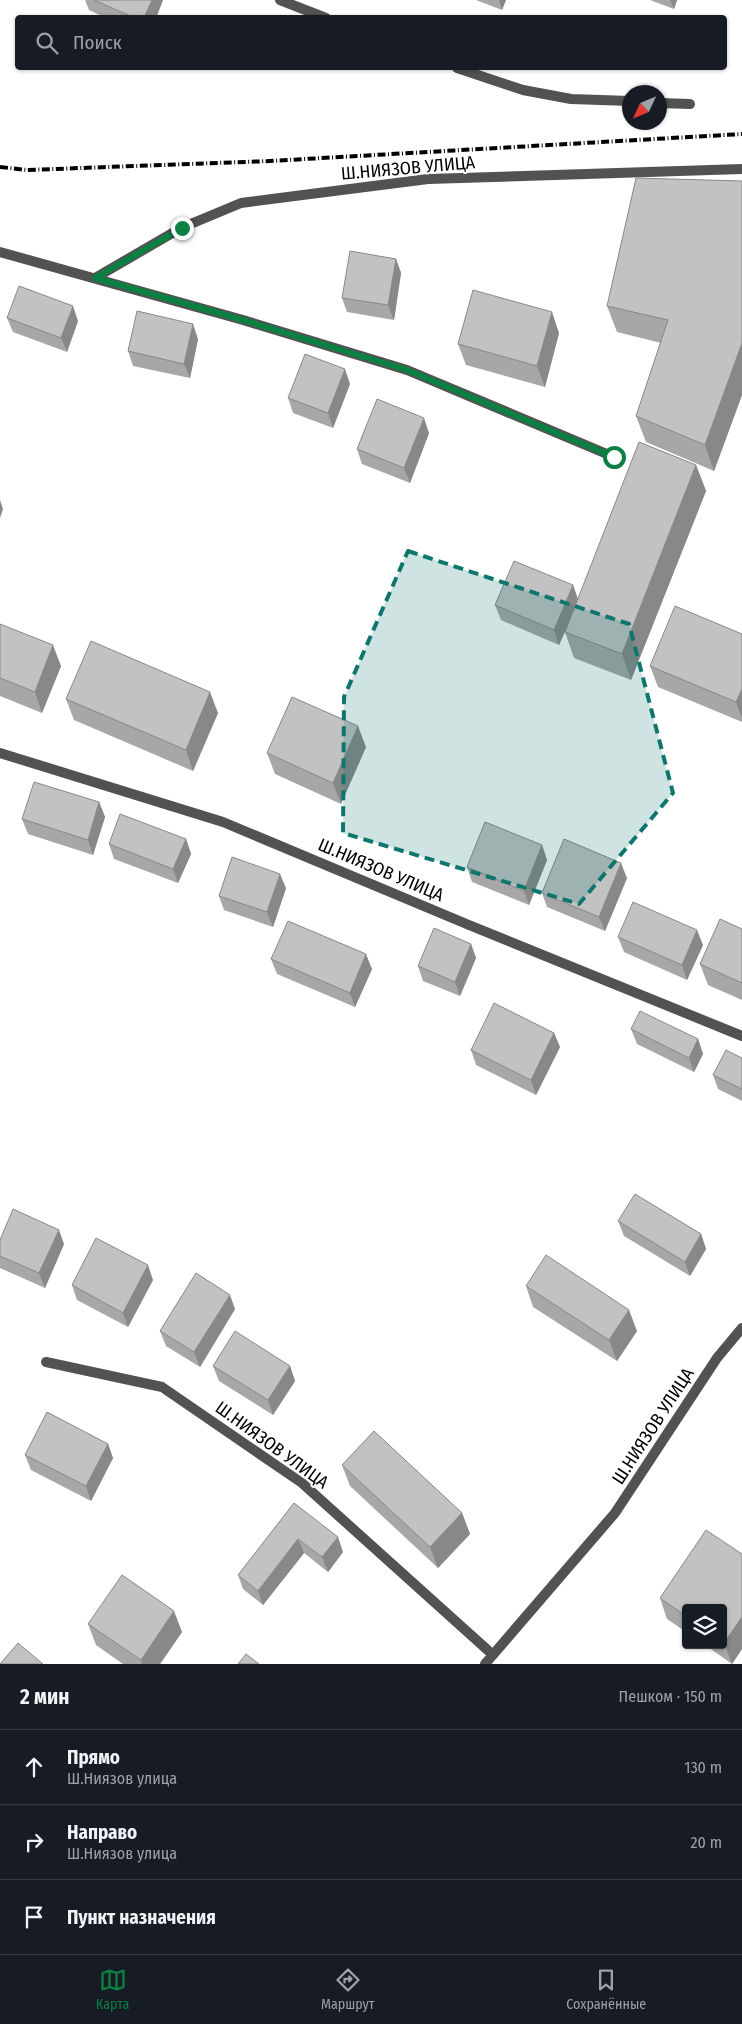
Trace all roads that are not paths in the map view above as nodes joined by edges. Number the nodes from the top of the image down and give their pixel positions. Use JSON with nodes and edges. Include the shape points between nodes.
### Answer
{"nodes":[{"id":1,"x":280,"y":0,"type":"edge"},
{"id":2,"x":318,"y":15,"type":"edge"},
{"id":3,"x":463,"y":70,"type":"edge"},
{"id":4,"x":622,"y":101,"type":"edge"},
{"id":5,"x":667,"y":103,"type":"edge"},
{"id":6,"x":690,"y":104,"type":"dead end"},
{"id":7,"x":742,"y":169,"type":"edge"},
{"id":8,"x":0,"y":252,"type":"edge"},
{"id":9,"x":95,"y":278,"type":"junction"},
{"id":10,"x":614,"y":457,"type":"dead end"},
{"id":11,"x":0,"y":753,"type":"edge"},
{"id":12,"x":742,"y":1036,"type":"edge"},
{"id":13,"x":742,"y":1328,"type":"edge"},
{"id":14,"x":46,"y":1362,"type":"dead end"},
{"id":15,"x":492,"y":1654,"type":"junction"},
{"id":16,"x":485,"y":1664,"type":"edge"}],
"edges":[{"from":1,"to":2,"type":"street"},
{"from":3,"to":4,"type":"street","via":[[522,90],[572,99]]},
{"from":5,"to":6,"type":"street"},
{"from":7,"to":9,"type":"street","name":"Ш.НИЯЗОВ УЛИЦА","via":[[428,179],[241,203],[182,228]]},
{"from":8,"to":9,"type":"street"},
{"from":9,"to":10,"type":"street","via":[[407,370]]},
{"from":11,"to":12,"type":"street","name":"Ш.НИЯЗОВ УЛИЦА","via":[[223,822]]},
{"from":13,"to":15,"type":"street","name":"Ш.НИЯЗОВ УЛИЦА","via":[[717,1358],[615,1513]]},
{"from":14,"to":15,"type":"street","name":"Ш.НИЯЗОВ УЛИЦА","via":[[162,1387],[302,1483]]},
{"from":15,"to":16,"type":"street","name":"Ш.НИЯЗОВ УЛИЦА"}]}
